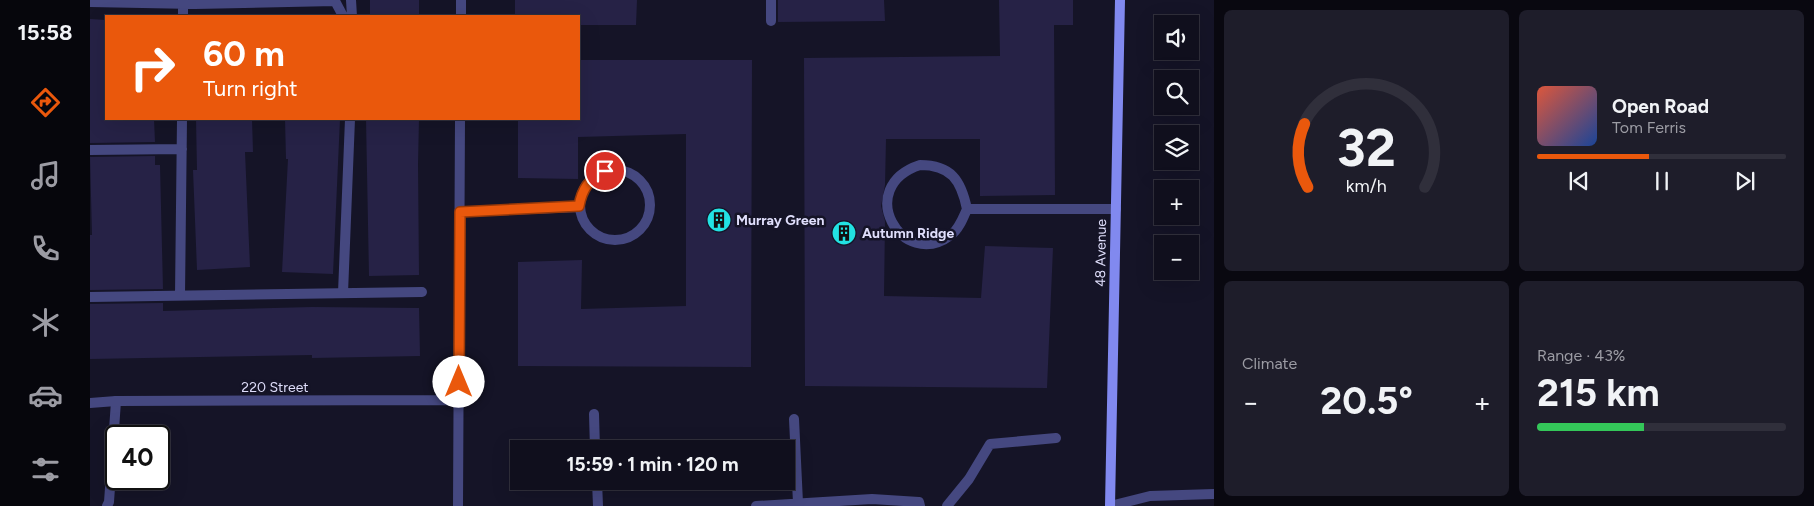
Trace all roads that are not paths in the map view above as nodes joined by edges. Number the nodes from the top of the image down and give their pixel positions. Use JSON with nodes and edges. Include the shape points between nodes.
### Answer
{"nodes":[{"id":1,"x":351,"y":0,"type":"edge"},
{"id":2,"x":461,"y":0,"type":"edge"},
{"id":3,"x":771,"y":0,"type":"edge"},
{"id":4,"x":1120,"y":0,"type":"edge"},
{"id":5,"x":90,"y":2,"type":"edge"},
{"id":6,"x":183,"y":4,"type":"junction"},
{"id":7,"x":183,"y":15,"type":"edge"},
{"id":8,"x":343,"y":15,"type":"edge"},
{"id":9,"x":352,"y":15,"type":"edge"},
{"id":10,"x":460,"y":15,"type":"edge"},
{"id":11,"x":771,"y":22,"type":"dead end"},
{"id":12,"x":182,"y":120,"type":"edge"},
{"id":13,"x":350,"y":120,"type":"edge"},
{"id":14,"x":460,"y":120,"type":"edge"},
{"id":15,"x":182,"y":149,"type":"junction"},
{"id":16,"x":90,"y":150,"type":"edge"},
{"id":17,"x":579,"y":206,"type":"junction"},
{"id":18,"x":968,"y":209,"type":"junction"},
{"id":19,"x":1116,"y":209,"type":"junction"},
{"id":20,"x":460,"y":212,"type":"junction"},
{"id":21,"x":422,"y":292,"type":"dead end"},
{"id":22,"x":343,"y":293,"type":"junction"},
{"id":23,"x":180,"y":295,"type":"junction"},
{"id":24,"x":90,"y":297,"type":"edge"},
{"id":25,"x":459,"y":400,"type":"junction"},
{"id":26,"x":116,"y":401,"type":"junction"},
{"id":27,"x":90,"y":402,"type":"edge"},
{"id":28,"x":594,"y":414,"type":"dead end"},
{"id":29,"x":794,"y":419,"type":"dead end"},
{"id":30,"x":1056,"y":438,"type":"dead end"},
{"id":31,"x":595,"y":440,"type":"edge"},
{"id":32,"x":597,"y":490,"type":"edge"},
{"id":33,"x":1214,"y":494,"type":"edge"},
{"id":34,"x":853,"y":503,"type":"edge"},
{"id":35,"x":798,"y":504,"type":"junction"},
{"id":36,"x":107,"y":506,"type":"edge"},
{"id":37,"x":458,"y":506,"type":"edge"},
{"id":38,"x":598,"y":506,"type":"edge"},
{"id":39,"x":756,"y":506,"type":"edge"},
{"id":40,"x":920,"y":506,"type":"edge"},
{"id":41,"x":947,"y":506,"type":"edge"},
{"id":42,"x":1110,"y":506,"type":"edge"}],
"edges":[{"from":1,"to":9,"type":"street"},
{"from":2,"to":10,"type":"street"},
{"from":3,"to":11,"type":"street"},
{"from":4,"to":19,"type":"main road","name":"48 Avenue"},
{"from":5,"to":6,"type":"street"},
{"from":6,"to":7,"type":"street"},
{"from":6,"to":8,"type":"street","via":[[336,1]]},
{"from":12,"to":15,"type":"street"},
{"from":13,"to":22,"type":"street"},
{"from":14,"to":20,"type":"street"},
{"from":15,"to":16,"type":"street"},
{"from":15,"to":23,"type":"street"},
{"from":17,"to":17,"type":"street","via":[[582,218],[597,236],[620,240],[644,226],[650,210],[650,198],[638,178],[628,172],[605,171],[586,185]]},
{"from":17,"to":20,"type":"street"},
{"from":18,"to":18,"type":"street","via":[[952,235],[940,242],[926,244],[907,239],[892,225],[887,212],[887,198],[894,181],[908,169],[932,165],[954,177]]},
{"from":18,"to":19,"type":"street"},
{"from":19,"to":42,"type":"main road","name":"48 Avenue"},
{"from":20,"to":25,"type":"street"},
{"from":21,"to":22,"type":"street"},
{"from":22,"to":23,"type":"street"},
{"from":23,"to":24,"type":"street"},
{"from":25,"to":26,"type":"street","name":"220 Street"},
{"from":25,"to":37,"type":"street"},
{"from":26,"to":27,"type":"street","name":"220 Street"},
{"from":26,"to":36,"type":"street"},
{"from":28,"to":31,"type":"street"},
{"from":29,"to":35,"type":"street"},
{"from":30,"to":41,"type":"street","via":[[990,444],[969,479]]},
{"from":32,"to":38,"type":"street"},
{"from":33,"to":42,"type":"street","via":[[1150,496]]},
{"from":34,"to":35,"type":"street"},
{"from":34,"to":40,"type":"street","via":[[872,499],[919,502]]},
{"from":35,"to":39,"type":"street"}]}
